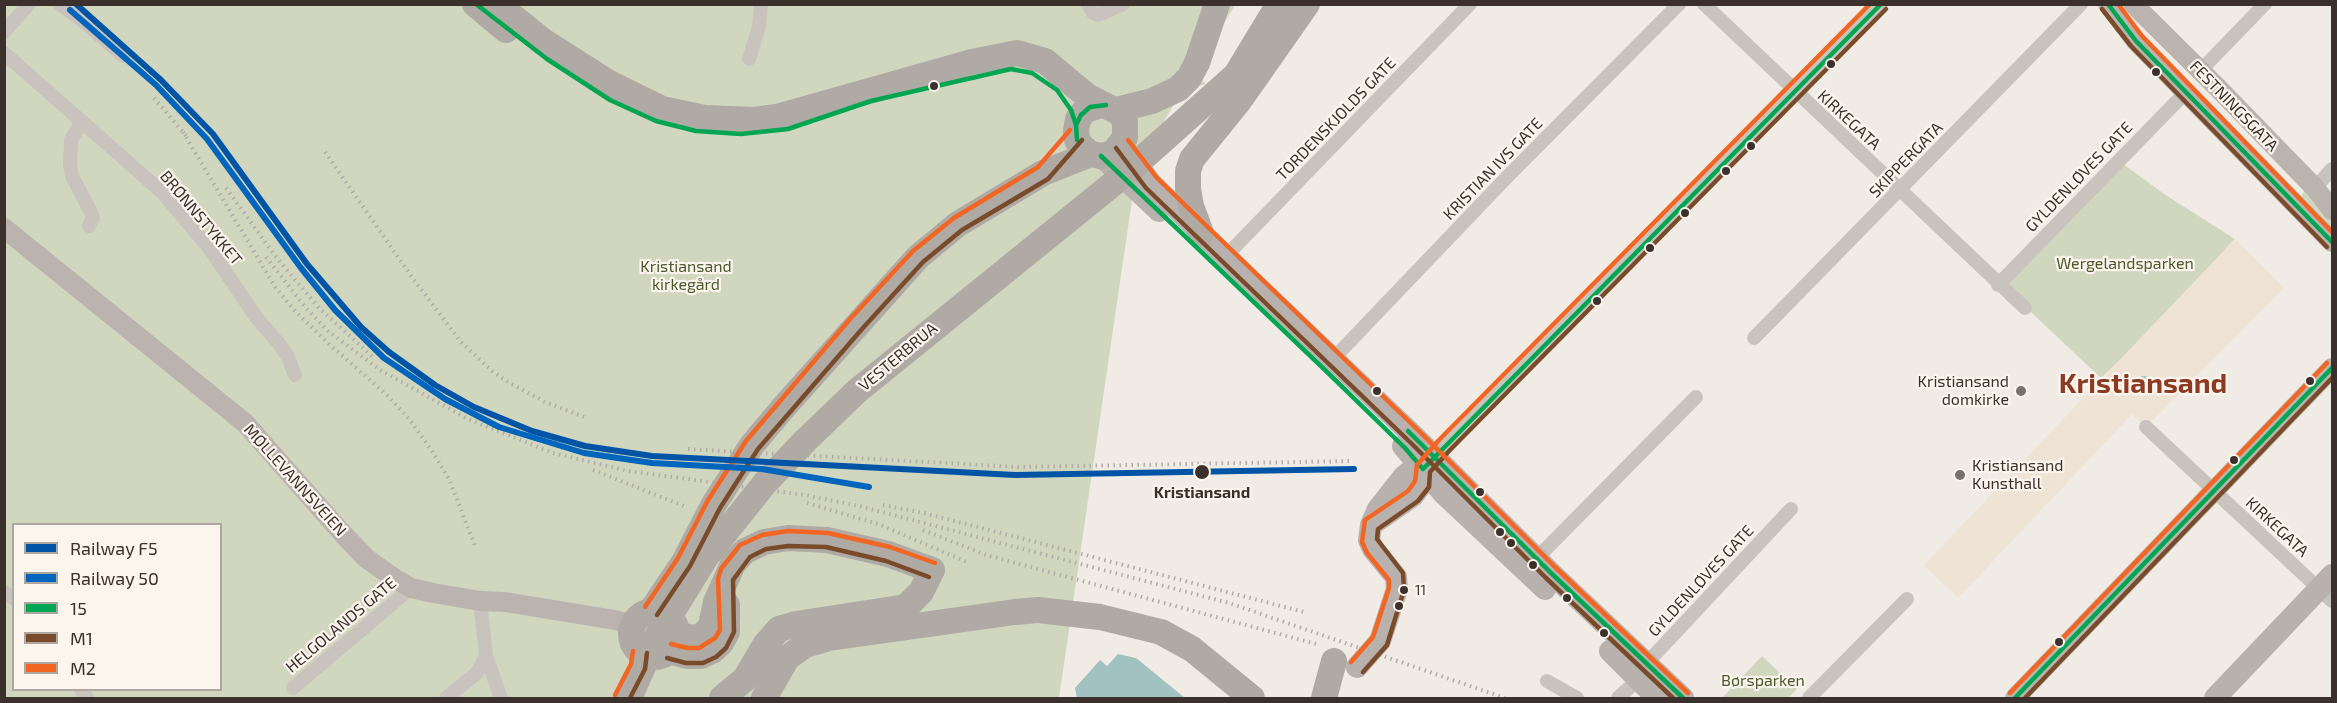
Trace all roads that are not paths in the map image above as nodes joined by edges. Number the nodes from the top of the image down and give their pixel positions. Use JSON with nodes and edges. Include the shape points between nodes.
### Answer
{"nodes":[{"id":1,"x":29,"y":4,"type":"edge"},
{"id":2,"x":60,"y":4,"type":"edge"},
{"id":3,"x":475,"y":4,"type":"edge"},
{"id":4,"x":497,"y":4,"type":"edge"},
{"id":5,"x":760,"y":4,"type":"edge"},
{"id":6,"x":1088,"y":4,"type":"edge"},
{"id":7,"x":1123,"y":4,"type":"edge"},
{"id":8,"x":1217,"y":4,"type":"edge"},
{"id":9,"x":1279,"y":4,"type":"edge"},
{"id":10,"x":1297,"y":4,"type":"edge"},
{"id":11,"x":1307,"y":4,"type":"edge"},
{"id":12,"x":1470,"y":4,"type":"edge"},
{"id":13,"x":1679,"y":4,"type":"edge"},
{"id":14,"x":1704,"y":4,"type":"edge"},
{"id":15,"x":1881,"y":4,"type":"edge"},
{"id":16,"x":2080,"y":4,"type":"edge"},
{"id":17,"x":2108,"y":4,"type":"edge"},
{"id":18,"x":2133,"y":4,"type":"edge"},
{"id":19,"x":2265,"y":4,"type":"edge"},
{"id":20,"x":4,"y":32,"type":"edge"},
{"id":21,"x":4,"y":53,"type":"edge"},
{"id":22,"x":123,"y":56,"type":"dead end"},
{"id":23,"x":749,"y":59,"type":"dead end"},
{"id":24,"x":2201,"y":70,"type":"junction"},
{"id":25,"x":1236,"y":75,"type":"junction"},
{"id":26,"x":1795,"y":92,"type":"junction"},
{"id":27,"x":2185,"y":93,"type":"junction"},
{"id":28,"x":1109,"y":107,"type":"junction"},
{"id":29,"x":82,"y":121,"type":"junction"},
{"id":30,"x":1212,"y":133,"type":"junction"},
{"id":31,"x":1099,"y":142,"type":"junction"},
{"id":32,"x":2332,"y":169,"type":"edge"},
{"id":33,"x":2314,"y":189,"type":"junction"},
{"id":34,"x":1900,"y":190,"type":"junction"},
{"id":35,"x":2332,"y":210,"type":"edge"},
{"id":36,"x":89,"y":226,"type":"dead end"},
{"id":37,"x":4,"y":228,"type":"edge"},
{"id":38,"x":1202,"y":233,"type":"junction"},
{"id":39,"x":2332,"y":242,"type":"edge"},
{"id":40,"x":1226,"y":256,"type":"junction"},
{"id":41,"x":1998,"y":285,"type":"junction"},
{"id":42,"x":2025,"y":308,"type":"dead end"},
{"id":43,"x":1754,"y":338,"type":"dead end"},
{"id":44,"x":1334,"y":359,"type":"junction"},
{"id":45,"x":2332,"y":368,"type":"edge"},
{"id":46,"x":295,"y":375,"type":"dead end"},
{"id":47,"x":1696,"y":397,"type":"dead end"},
{"id":48,"x":2146,"y":427,"type":"dead end"},
{"id":49,"x":1429,"y":463,"type":"junction"},
{"id":50,"x":2214,"y":492,"type":"junction"},
{"id":51,"x":1791,"y":509,"type":"dead end"},
{"id":52,"x":1532,"y":564,"type":"junction"},
{"id":53,"x":411,"y":588,"type":"junction"},
{"id":54,"x":2328,"y":588,"type":"edge"},
{"id":55,"x":1907,"y":599,"type":"dead end"},
{"id":56,"x":480,"y":601,"type":"junction"},
{"id":57,"x":656,"y":635,"type":"junction"},
{"id":58,"x":486,"y":656,"type":"junction"},
{"id":59,"x":1346,"y":664,"type":"joint"},
{"id":60,"x":1642,"y":671,"type":"junction"},
{"id":61,"x":1547,"y":681,"type":"dead end"},
{"id":62,"x":293,"y":688,"type":"dead end"},
{"id":63,"x":446,"y":699,"type":"edge"},
{"id":64,"x":501,"y":699,"type":"edge"},
{"id":65,"x":622,"y":699,"type":"edge"},
{"id":66,"x":629,"y":699,"type":"edge"},
{"id":67,"x":637,"y":699,"type":"edge"},
{"id":68,"x":722,"y":699,"type":"edge"},
{"id":69,"x":764,"y":699,"type":"edge"},
{"id":70,"x":1252,"y":699,"type":"edge"},
{"id":71,"x":1324,"y":699,"type":"edge"},
{"id":72,"x":1576,"y":699,"type":"edge"},
{"id":73,"x":1618,"y":699,"type":"edge"},
{"id":74,"x":1657,"y":699,"type":"edge"},
{"id":75,"x":1683,"y":699,"type":"edge"},
{"id":76,"x":1809,"y":699,"type":"edge"},
{"id":77,"x":2014,"y":699,"type":"edge"},
{"id":78,"x":2215,"y":699,"type":"edge"}],
"edges":[{"from":1,"to":20,"type":"street"},
{"from":2,"to":22,"type":"street"},
{"from":3,"to":31,"type":"highway","via":[[547,60],[610,100],[656,121],[696,131],[741,134],[788,129],[871,101],[1011,69],[1032,73],[1057,90]]},
{"from":4,"to":28,"type":"highway","via":[[543,41],[609,83],[662,109],[705,118],[754,120],[798,113],[894,83],[1017,53],[1045,61]]},
{"from":5,"to":23,"type":"street","via":[[759,27]]},
{"from":6,"to":7,"type":"street","via":[[1095,14],[1107,13]]},
{"from":8,"to":28,"type":"highway","via":[[1189,78],[1152,101]]},
{"from":9,"to":25,"type":"highway"},
{"from":10,"to":25,"type":"highway","via":[[1279,30]]},
{"from":11,"to":30,"type":"highway"},
{"from":12,"to":40,"type":"street","name":"TORDENSKJOLDS GATE"},
{"from":13,"to":44,"type":"street","name":"KRISTIAN IVS GATE"},
{"from":14,"to":26,"type":"street","name":"KIRKEGATA"},
{"from":15,"to":26,"type":"street"},
{"from":16,"to":34,"type":"street","name":"SKIPPERGATA"},
{"from":17,"to":27,"type":"main road","name":"FESTNINGSGATA","via":[[2136,41]]},
{"from":18,"to":24,"type":"main road","name":"FESTNINGSGATA"},
{"from":19,"to":24,"type":"street"},
{"from":21,"to":29,"type":"street","name":"BRØNNSTYKKET"},
{"from":24,"to":33,"type":"main road","name":"FESTNINGSGATA"},
{"from":25,"to":66,"type":"highway","name":"VESTERBRUA","bridge":true,"via":[[1125,174],[882,370],[805,441],[765,483],[706,557],[656,638]]},
{"from":26,"to":34,"type":"street","name":"KIRKEGATA"},
{"from":26,"to":49,"type":"street"},
{"from":27,"to":39,"type":"main road","name":"FESTNINGSGATA"},
{"from":27,"to":41,"type":"street","name":"GYLDENLØVES GATE"},
{"from":28,"to":31,"type":"highway","via":[[1125,122]]},
{"from":28,"to":31,"type":"highway","via":[[1085,110]]},
{"from":29,"to":36,"type":"street","via":[[71,140],[70,164],[93,218]]},
{"from":29,"to":46,"type":"street","name":"BRØNNSTYKKET","via":[[162,193],[210,249],[280,345]]},
{"from":30,"to":31,"type":"highway","via":[[1184,141]]},
{"from":30,"to":38,"type":"highway","via":[[1192,159],[1188,171],[1191,206]]},
{"from":31,"to":38,"type":"main road","via":[[1151,183]]},
{"from":31,"to":49,"type":"main road","via":[[1405,448]]},
{"from":31,"to":57,"type":"highway","bridge":true,"via":[[958,224],[918,257],[752,445],[714,504],[684,562]]},
{"from":32,"to":33,"type":"street"},
{"from":33,"to":35,"type":"main road","name":"FESTNINGSGATA"},
{"from":34,"to":41,"type":"street","name":"KIRKEGATA"},
{"from":34,"to":43,"type":"street","name":"SKIPPERGATA"},
{"from":37,"to":53,"type":"main road","name":"MØLLEVANNSVEIEN","via":[[231,410],[366,558]]},
{"from":38,"to":40,"type":"main road"},
{"from":40,"to":44,"type":"main road"},
{"from":41,"to":42,"type":"street","name":"KIRKEGATA"},
{"from":44,"to":49,"type":"main road"},
{"from":45,"to":50,"type":"main road"},
{"from":47,"to":52,"type":"street"},
{"from":48,"to":50,"type":"street","name":"KIRKEGATA"},
{"from":49,"to":52,"type":"main road"},
{"from":49,"to":59,"type":"main road","via":[[1413,496],[1371,525],[1369,540],[1396,577],[1397,589],[1380,642]]},
{"from":50,"to":54,"type":"street","name":"KIRKEGATA"},
{"from":50,"to":77,"type":"main road"},
{"from":51,"to":60,"type":"street","name":"GYLDENLØVES GATE"},
{"from":52,"to":60,"type":"main road"},
{"from":53,"to":56,"type":"main road","name":"MØLLEVANNSVEIEN"},
{"from":53,"to":62,"type":"street","name":"HELGOLANDS GATE"},
{"from":54,"to":78,"type":"main road"},
{"from":55,"to":76,"type":"street"},
{"from":56,"to":57,"type":"main road","name":"MØLLEVANNSVEIEN","via":[[615,620]]},
{"from":56,"to":58,"type":"street"},
{"from":57,"to":65,"type":"highway"},
{"from":57,"to":67,"type":"highway"},
{"from":57,"to":68,"type":"highway","via":[[687,656],[712,651],[727,632],[725,579],[739,556],[764,542],[806,538],[857,545],[932,570],[921,592],[906,607],[779,629],[745,679]]},
{"from":58,"to":63,"type":"street","via":[[477,674]]},
{"from":58,"to":64,"type":"street"},
{"from":59,"to":71,"type":"highway"},
{"from":60,"to":73,"type":"street","name":"GYLDENLØVES GATE"},
{"from":60,"to":74,"type":"main road"},
{"from":60,"to":75,"type":"main road"},
{"from":61,"to":72,"type":"street"},
{"from":69,"to":70,"type":"highway","via":[[787,658],[805,645],[829,638],[1038,610],[1100,616],[1161,632],[1192,649]]}]}
